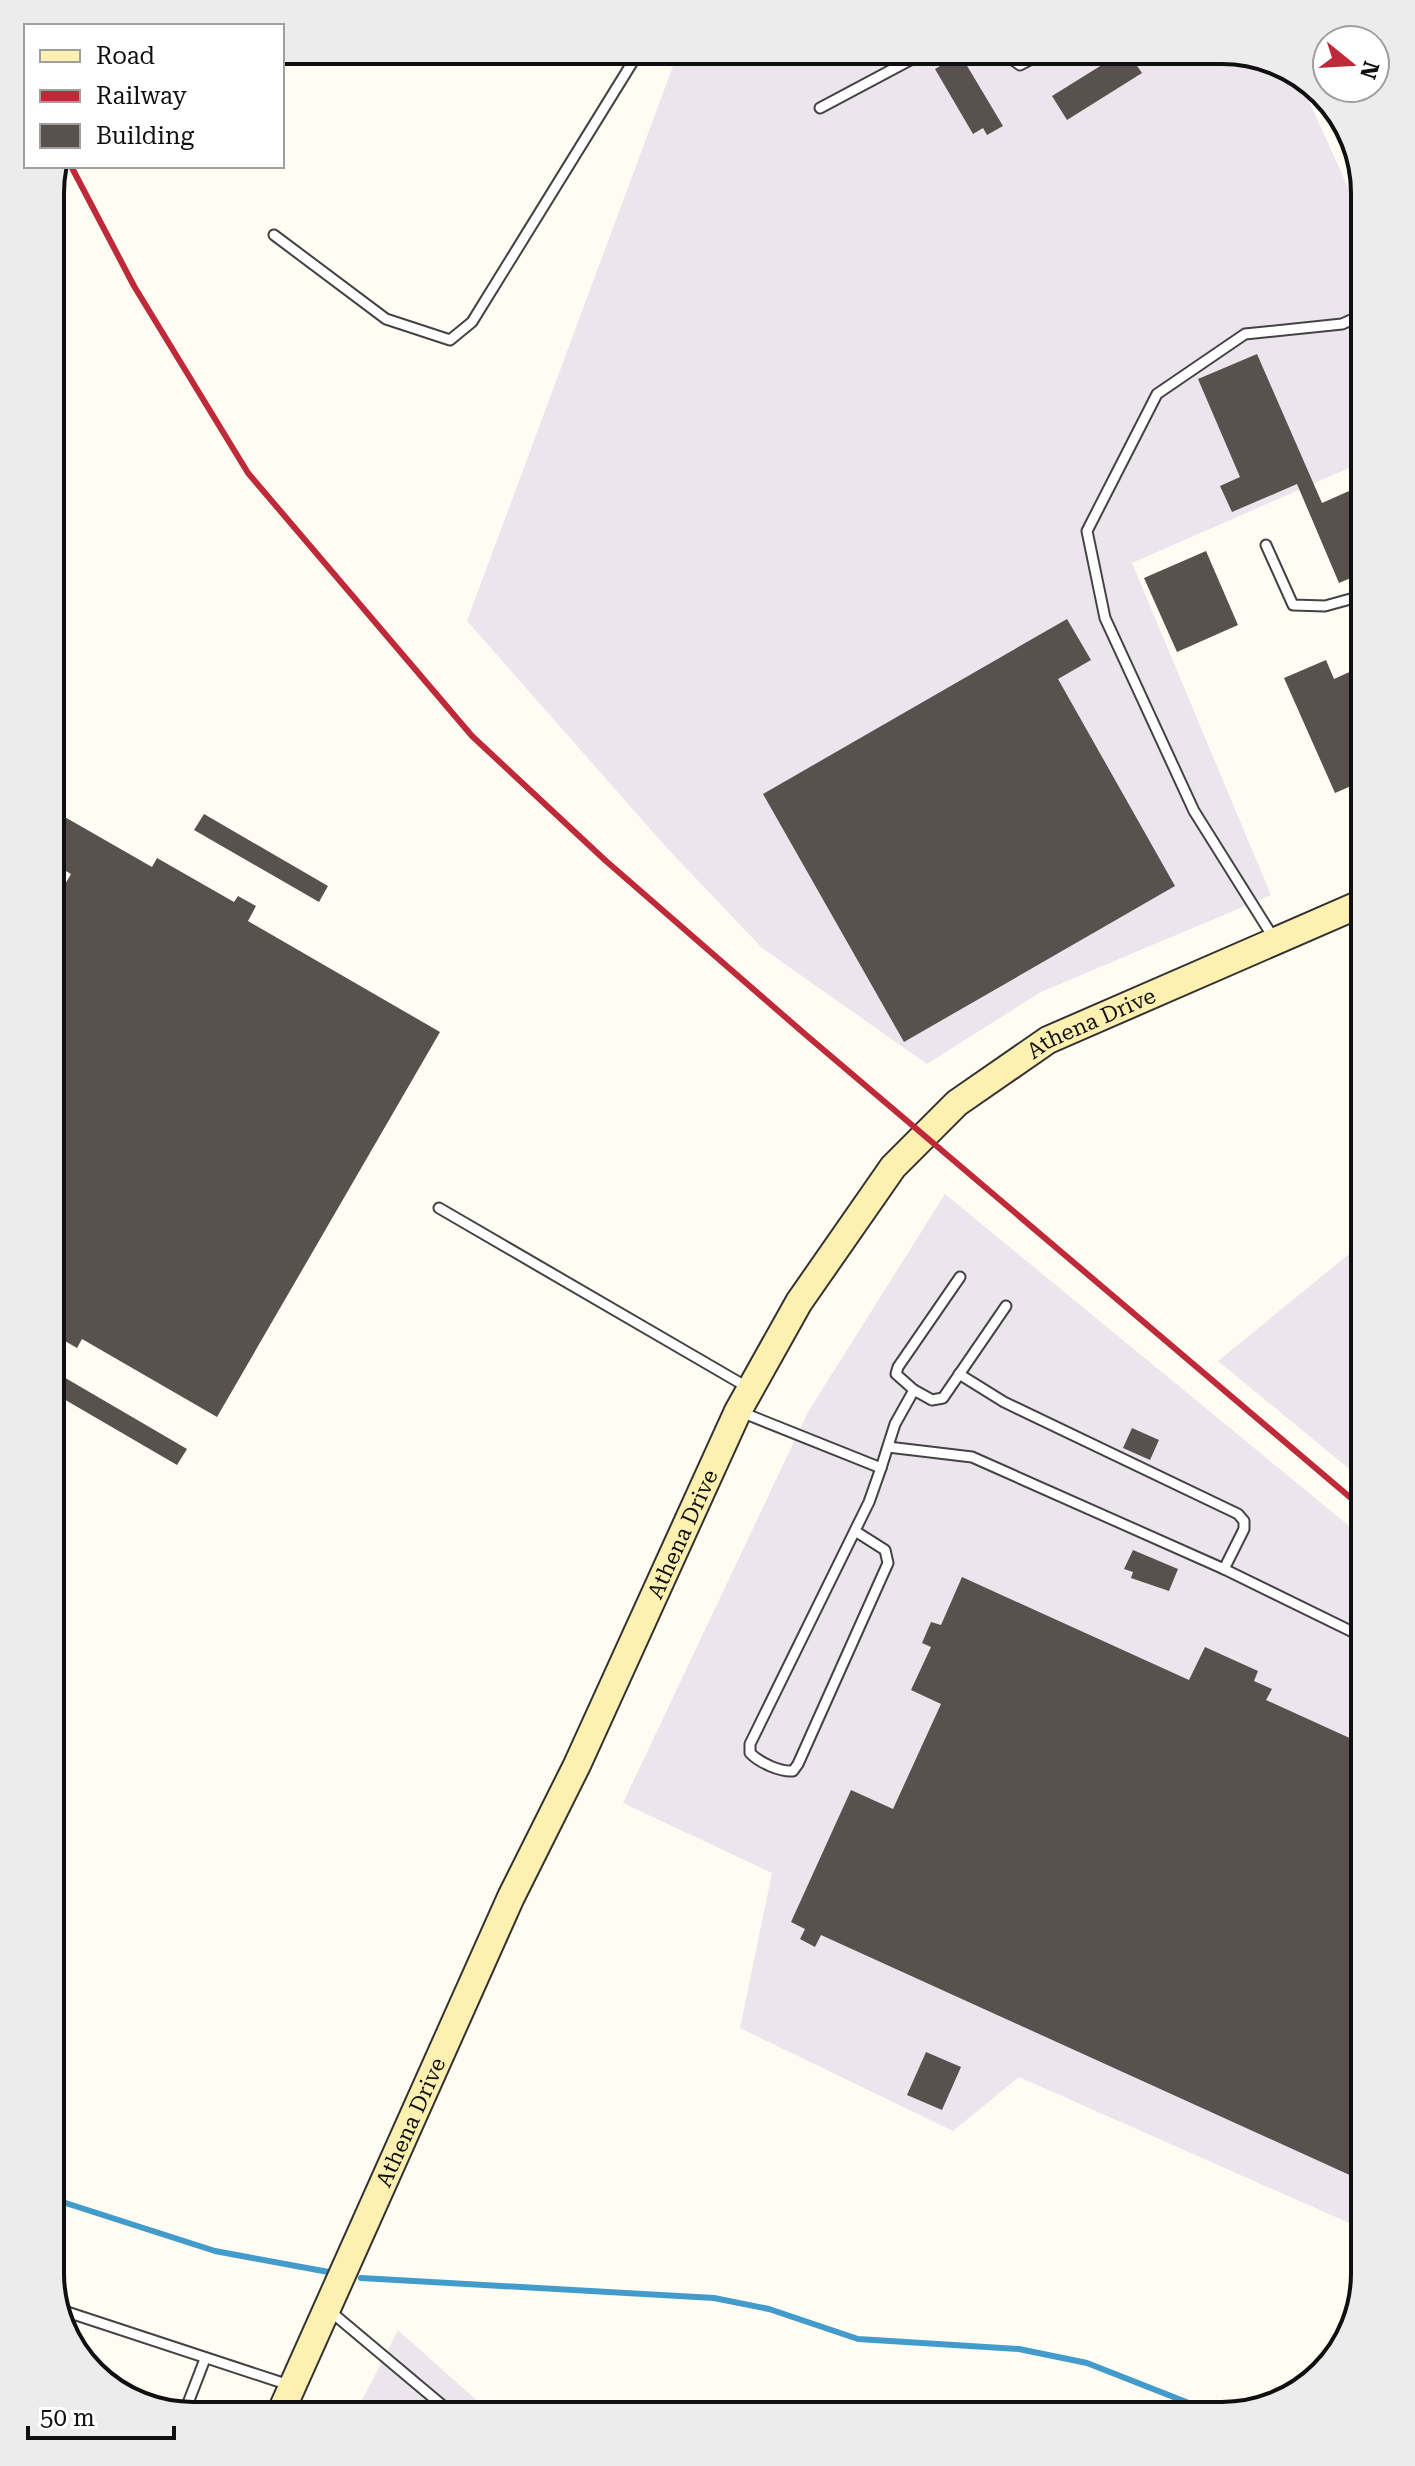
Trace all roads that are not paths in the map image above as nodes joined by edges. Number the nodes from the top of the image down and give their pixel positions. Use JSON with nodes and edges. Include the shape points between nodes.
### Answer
{"nodes":[{"id":1,"x":631,"y":64,"type":"edge"},
{"id":2,"x":903,"y":64,"type":"edge"},
{"id":3,"x":820,"y":108,"type":"dead end"},
{"id":4,"x":274,"y":235,"type":"dead end"},
{"id":5,"x":1351,"y":320,"type":"edge"},
{"id":6,"x":1266,"y":545,"type":"dead end"},
{"id":7,"x":1351,"y":599,"type":"edge"},
{"id":8,"x":1351,"y":908,"type":"edge"},
{"id":9,"x":1275,"y":940,"type":"junction"},
{"id":10,"x":439,"y":1208,"type":"dead end"},
{"id":11,"x":960,"y":1277,"type":"dead end"},
{"id":12,"x":1006,"y":1306,"type":"dead end"},
{"id":13,"x":959,"y":1374,"type":"junction"},
{"id":14,"x":914,"y":1390,"type":"junction"},
{"id":15,"x":744,"y":1400,"type":"junction"},
{"id":16,"x":888,"y":1447,"type":"junction"},
{"id":17,"x":881,"y":1468,"type":"junction"},
{"id":18,"x":855,"y":1531,"type":"junction"},
{"id":19,"x":1224,"y":1569,"type":"junction"},
{"id":20,"x":1351,"y":1631,"type":"edge"},
{"id":21,"x":328,"y":2309,"type":"junction"},
{"id":22,"x":70,"y":2313,"type":"edge"},
{"id":23,"x":205,"y":2359,"type":"junction"},
{"id":24,"x":292,"y":2386,"type":"junction"},
{"id":25,"x":188,"y":2402,"type":"edge"},
{"id":26,"x":285,"y":2402,"type":"edge"},
{"id":27,"x":438,"y":2402,"type":"edge"}],
"edges":[{"from":1,"to":4,"type":"lane","via":[[472,322],[450,340],[386,319]]},
{"from":2,"to":3,"type":"lane"},
{"from":5,"to":9,"type":"lane","via":[[1245,334],[1157,394],[1087,531],[1105,618],[1194,811]]},
{"from":6,"to":7,"type":"lane","via":[[1293,605],[1325,606]]},
{"from":8,"to":9,"type":"street","name":"Athena Drive"},
{"from":9,"to":15,"type":"street","name":"Athena Drive","via":[[1048,1040],[957,1103],[893,1167],[799,1302]]},
{"from":10,"to":15,"type":"lane"},
{"from":11,"to":14,"type":"lane","via":[[898,1367],[896,1374]]},
{"from":12,"to":13,"type":"lane"},
{"from":13,"to":14,"type":"lane","via":[[938,1401]]},
{"from":13,"to":19,"type":"lane","via":[[1004,1402],[1238,1514],[1244,1529]]},
{"from":14,"to":16,"type":"lane"},
{"from":15,"to":17,"type":"lane"},
{"from":15,"to":21,"type":"street","name":"Athena Drive","via":[[511,1897]]},
{"from":16,"to":17,"type":"lane"},
{"from":16,"to":19,"type":"lane","via":[[972,1457]]},
{"from":17,"to":18,"type":"lane"},
{"from":18,"to":18,"type":"lane","via":[[750,1744],[755,1758],[785,1772],[798,1764],[888,1563],[885,1550]]},
{"from":19,"to":20,"type":"lane"},
{"from":21,"to":24,"type":"street","name":"Athena Drive"},
{"from":21,"to":27,"type":"lane"},
{"from":22,"to":23,"type":"lane"},
{"from":23,"to":24,"type":"lane"},
{"from":23,"to":25,"type":"lane"},
{"from":24,"to":26,"type":"street","name":"Athena Drive"}]}
